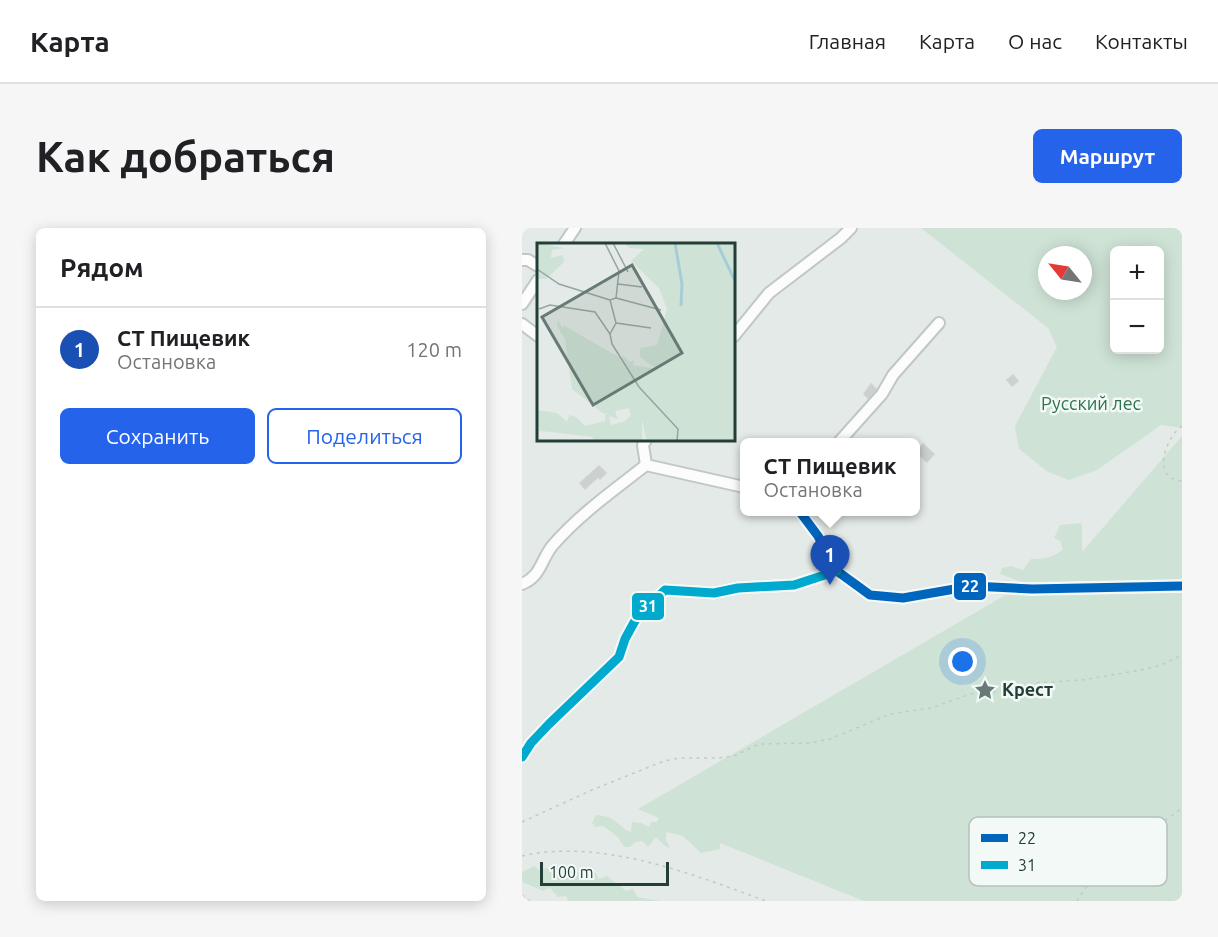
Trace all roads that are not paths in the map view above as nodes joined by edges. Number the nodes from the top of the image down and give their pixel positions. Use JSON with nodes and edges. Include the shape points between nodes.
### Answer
{"nodes":[{"id":1,"x":575,"y":228,"type":"edge"},
{"id":2,"x":851,"y":228,"type":"edge"},
{"id":3,"x":565,"y":243,"type":"edge"},
{"id":4,"x":522,"y":260,"type":"edge"},
{"id":5,"x":537,"y":265,"type":"edge"},
{"id":6,"x":537,"y":282,"type":"edge"},
{"id":7,"x":522,"y":304,"type":"edge"},
{"id":8,"x":939,"y":323,"type":"dead end"},
{"id":9,"x":522,"y":324,"type":"edge"},
{"id":10,"x":537,"y":335,"type":"edge"},
{"id":11,"x":735,"y":335,"type":"edge"},
{"id":12,"x":843,"y":438,"type":"edge"},
{"id":13,"x":645,"y":441,"type":"edge"},
{"id":14,"x":646,"y":465,"type":"junction"},
{"id":15,"x":740,"y":485,"type":"edge"},
{"id":16,"x":803,"y":516,"type":"edge"},
{"id":17,"x":837,"y":571,"type":"junction"},
{"id":18,"x":522,"y":584,"type":"edge"},
{"id":19,"x":1182,"y":586,"type":"edge"},
{"id":20,"x":522,"y":757,"type":"edge"}],
"edges":[{"from":1,"to":3,"type":"street"},
{"from":2,"to":11,"type":"street","via":[[769,293]]},
{"from":4,"to":5,"type":"street"},
{"from":6,"to":7,"type":"street"},
{"from":8,"to":12,"type":"street"},
{"from":9,"to":10,"type":"street"},
{"from":13,"to":14,"type":"street"},
{"from":14,"to":15,"type":"street"},
{"from":14,"to":18,"type":"street","via":[[571,526],[551,548],[532,580]]},
{"from":16,"to":17,"type":"street"},
{"from":17,"to":19,"type":"street","via":[[870,595],[903,598],[972,586]]},
{"from":17,"to":20,"type":"street","via":[[794,585],[714,593],[665,590],[637,617],[619,657],[549,724]]}]}
